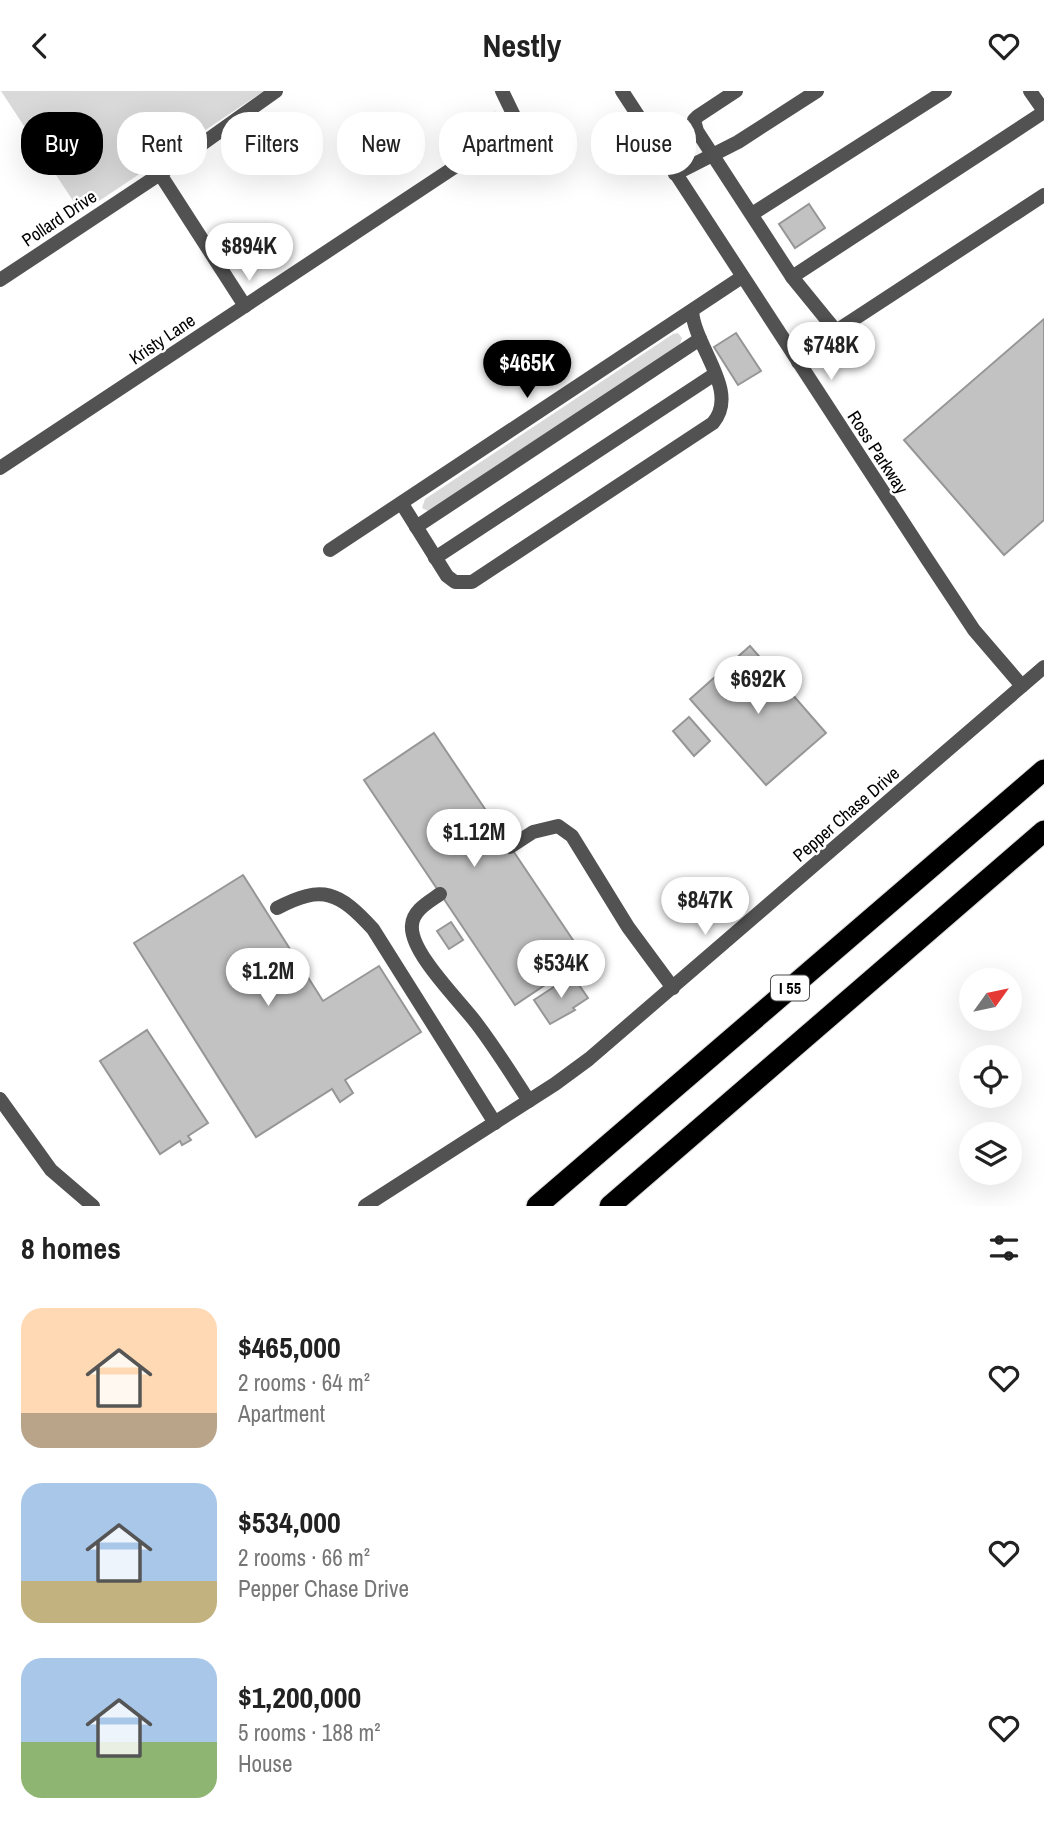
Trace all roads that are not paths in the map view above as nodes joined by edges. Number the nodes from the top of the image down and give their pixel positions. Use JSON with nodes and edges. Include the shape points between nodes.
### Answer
{"nodes":[{"id":1,"x":276,"y":91,"type":"edge"},
{"id":2,"x":502,"y":91,"type":"edge"},
{"id":3,"x":622,"y":91,"type":"edge"},
{"id":4,"x":736,"y":91,"type":"edge"},
{"id":5,"x":817,"y":91,"type":"edge"},
{"id":6,"x":945,"y":91,"type":"edge"},
{"id":7,"x":1030,"y":91,"type":"edge"},
{"id":8,"x":635,"y":112,"type":"edge"},
{"id":9,"x":1044,"y":112,"type":"edge"},
{"id":10,"x":207,"y":140,"type":"edge"},
{"id":11,"x":712,"y":155,"type":"junction"},
{"id":12,"x":696,"y":163,"type":"edge"},
{"id":13,"x":158,"y":175,"type":"edge"},
{"id":14,"x":160,"y":175,"type":"edge"},
{"id":15,"x":676,"y":175,"type":"edge"},
{"id":16,"x":1044,"y":195,"type":"edge"},
{"id":17,"x":752,"y":215,"type":"junction"},
{"id":18,"x":742,"y":277,"type":"junction"},
{"id":19,"x":792,"y":277,"type":"junction"},
{"id":20,"x":0,"y":280,"type":"edge"},
{"id":21,"x":245,"y":306,"type":"junction"},
{"id":22,"x":692,"y":311,"type":"junction"},
{"id":23,"x":835,"y":331,"type":"junction"},
{"id":24,"x":699,"y":339,"type":"junction"},
{"id":25,"x":798,"y":362,"type":"junction"},
{"id":26,"x":715,"y":374,"type":"junction"},
{"id":27,"x":0,"y":468,"type":"edge"},
{"id":28,"x":402,"y":504,"type":"junction"},
{"id":29,"x":416,"y":527,"type":"junction"},
{"id":30,"x":330,"y":550,"type":"dead end"},
{"id":31,"x":435,"y":558,"type":"junction"},
{"id":32,"x":1044,"y":667,"type":"edge"},
{"id":33,"x":1022,"y":686,"type":"junction"},
{"id":34,"x":1044,"y":770,"type":"edge"},
{"id":35,"x":1044,"y":831,"type":"edge"},
{"id":36,"x":510,"y":847,"type":"dead end"},
{"id":37,"x":440,"y":894,"type":"dead end"},
{"id":38,"x":276,"y":908,"type":"dead end"},
{"id":39,"x":673,"y":988,"type":"junction"},
{"id":40,"x":785,"y":1055,"type":"junction"},
{"id":41,"x":0,"y":1099,"type":"edge"},
{"id":42,"x":529,"y":1101,"type":"junction"},
{"id":43,"x":495,"y":1123,"type":"junction"},
{"id":44,"x":556,"y":1189,"type":"junction"},
{"id":45,"x":93,"y":1206,"type":"edge"},
{"id":46,"x":365,"y":1206,"type":"edge"},
{"id":47,"x":524,"y":1206,"type":"edge"},
{"id":48,"x":537,"y":1206,"type":"edge"},
{"id":49,"x":610,"y":1206,"type":"edge"},
{"id":50,"x":622,"y":1206,"type":"edge"}],
"edges":[{"from":1,"to":10,"type":"street","name":"Pollard Drive"},
{"from":2,"to":21,"type":"street","name":"Kristy Lane","via":[[516,120],[491,143]]},
{"from":3,"to":8,"type":"street","name":"Ross Parkway"},
{"from":4,"to":11,"type":"street","via":[[694,120]]},
{"from":5,"to":11,"type":"street"},
{"from":6,"to":17,"type":"street"},
{"from":7,"to":9,"type":"street"},
{"from":9,"to":19,"type":"street"},
{"from":11,"to":12,"type":"street"},
{"from":11,"to":17,"type":"street"},
{"from":13,"to":20,"type":"street","name":"Pollard Drive"},
{"from":14,"to":21,"type":"street"},
{"from":15,"to":18,"type":"street","name":"Ross Parkway"},
{"from":16,"to":23,"type":"street"},
{"from":17,"to":19,"type":"street"},
{"from":18,"to":22,"type":"street"},
{"from":18,"to":25,"type":"street","name":"Ross Parkway"},
{"from":19,"to":23,"type":"street"},
{"from":21,"to":27,"type":"street","name":"Kristy Lane"},
{"from":22,"to":24,"type":"street"},
{"from":22,"to":28,"type":"street"},
{"from":23,"to":25,"type":"street"},
{"from":24,"to":26,"type":"street"},
{"from":24,"to":29,"type":"street"},
{"from":25,"to":33,"type":"street","name":"Ross Parkway","via":[[974,630]]},
{"from":26,"to":31,"type":"street"},
{"from":26,"to":31,"type":"street","via":[[724,402],[713,423],[475,580],[455,582]]},
{"from":28,"to":29,"type":"street"},
{"from":28,"to":30,"type":"street"},
{"from":29,"to":31,"type":"street"},
{"from":32,"to":33,"type":"street","name":"Pepper Chase Drive"},
{"from":33,"to":39,"type":"street","name":"Pepper Chase Drive"},
{"from":34,"to":44,"type":"highway","number":"I 55"},
{"from":35,"to":40,"type":"highway","number":"I 55"},
{"from":36,"to":39,"type":"street","via":[[542,828],[558,826],[572,836],[628,927]]},
{"from":37,"to":42,"type":"street","via":[[415,914],[411,927],[415,941]]},
{"from":38,"to":43,"type":"street","via":[[310,893],[323,893],[341,898],[356,911],[373,929]]},
{"from":39,"to":42,"type":"street","name":"Pepper Chase Drive","via":[[589,1059]]},
{"from":40,"to":49,"type":"highway","number":"I 55"},
{"from":40,"to":50,"type":"highway"},
{"from":41,"to":45,"type":"street","via":[[51,1170]]},
{"from":42,"to":43,"type":"street","name":"Pepper Chase Drive"},
{"from":43,"to":46,"type":"street","name":"Pepper Chase Drive"},
{"from":44,"to":47,"type":"highway"},
{"from":44,"to":48,"type":"highway","number":"I 55"}]}
